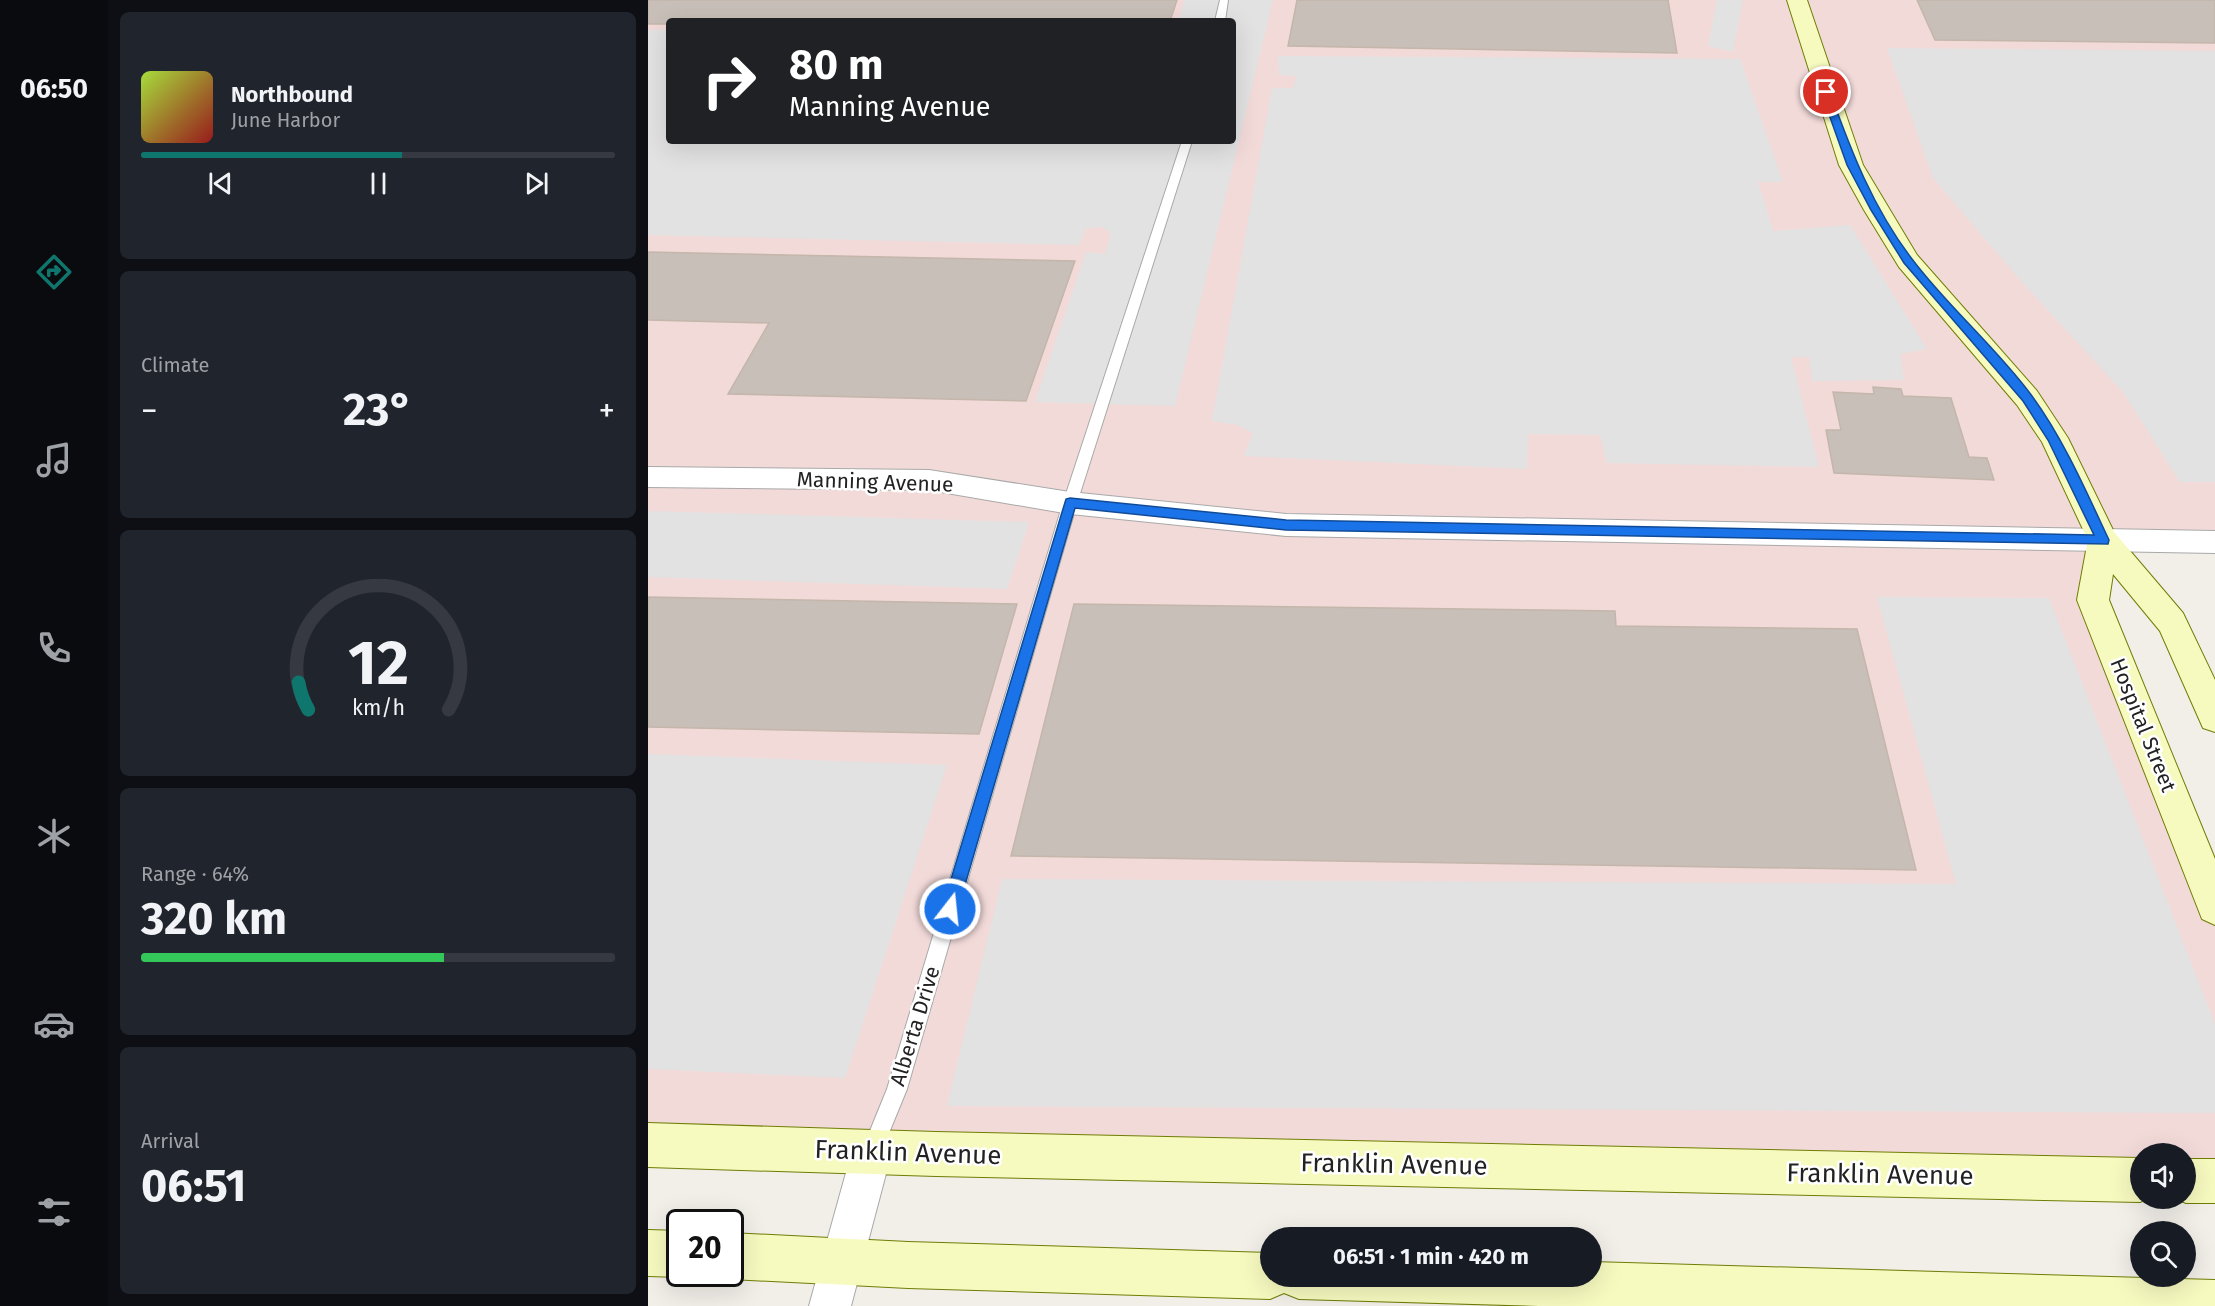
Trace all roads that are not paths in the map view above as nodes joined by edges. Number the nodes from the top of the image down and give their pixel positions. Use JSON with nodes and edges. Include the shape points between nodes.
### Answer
{"nodes":[{"id":1,"x":1224,"y":0,"type":"edge"},
{"id":2,"x":1797,"y":0,"type":"edge"},
{"id":3,"x":1221,"y":18,"type":"edge"},
{"id":4,"x":1185,"y":144,"type":"edge"},
{"id":5,"x":648,"y":477,"type":"edge"},
{"id":6,"x":1070,"y":503,"type":"junction"},
{"id":7,"x":2103,"y":540,"type":"junction"},
{"id":8,"x":2215,"y":542,"type":"edge"},
{"id":9,"x":2215,"y":717,"type":"edge"},
{"id":10,"x":2215,"y":906,"type":"edge"},
{"id":11,"x":648,"y":1144,"type":"edge"},
{"id":12,"x":872,"y":1151,"type":"junction"},
{"id":13,"x":2130,"y":1180,"type":"edge"},
{"id":14,"x":2196,"y":1181,"type":"edge"},
{"id":15,"x":2215,"y":1181,"type":"edge"},
{"id":16,"x":648,"y":1253,"type":"edge"},
{"id":17,"x":666,"y":1254,"type":"edge"},
{"id":18,"x":744,"y":1256,"type":"edge"},
{"id":19,"x":842,"y":1260,"type":"junction"},
{"id":20,"x":1260,"y":1276,"type":"edge"},
{"id":21,"x":1602,"y":1285,"type":"edge"},
{"id":22,"x":2215,"y":1302,"type":"edge"},
{"id":23,"x":830,"y":1306,"type":"edge"}],
"edges":[{"from":1,"to":3,"type":"lane"},
{"from":2,"to":7,"type":"main road","via":[[1851,165],[1876,210],[1908,261],[2027,398],[2054,438]]},
{"from":4,"to":6,"type":"lane","name":"Alberta Drive"},
{"from":5,"to":6,"type":"street","name":"Manning Avenue","via":[[929,480]]},
{"from":6,"to":7,"type":"street","name":"Manning Avenue","via":[[1286,525]]},
{"from":6,"to":12,"type":"lane","name":"Alberta Drive","via":[[897,1089]]},
{"from":7,"to":8,"type":"street","name":"Manning Avenue"},
{"from":7,"to":9,"type":"main road","via":[[2172,623]]},
{"from":7,"to":10,"type":"main road","name":"Hospital Street","via":[[2093,600]]},
{"from":11,"to":12,"type":"main road","name":"Franklin Avenue"},
{"from":12,"to":13,"type":"main road","name":"Franklin Avenue"},
{"from":12,"to":19,"type":"street","name":"Alberta Drive"},
{"from":14,"to":15,"type":"main road"},
{"from":16,"to":17,"type":"main road"},
{"from":18,"to":19,"type":"main road"},
{"from":19,"to":20,"type":"main road"},
{"from":19,"to":23,"type":"street","name":"Alberta Drive"},
{"from":21,"to":22,"type":"main road"}]}
